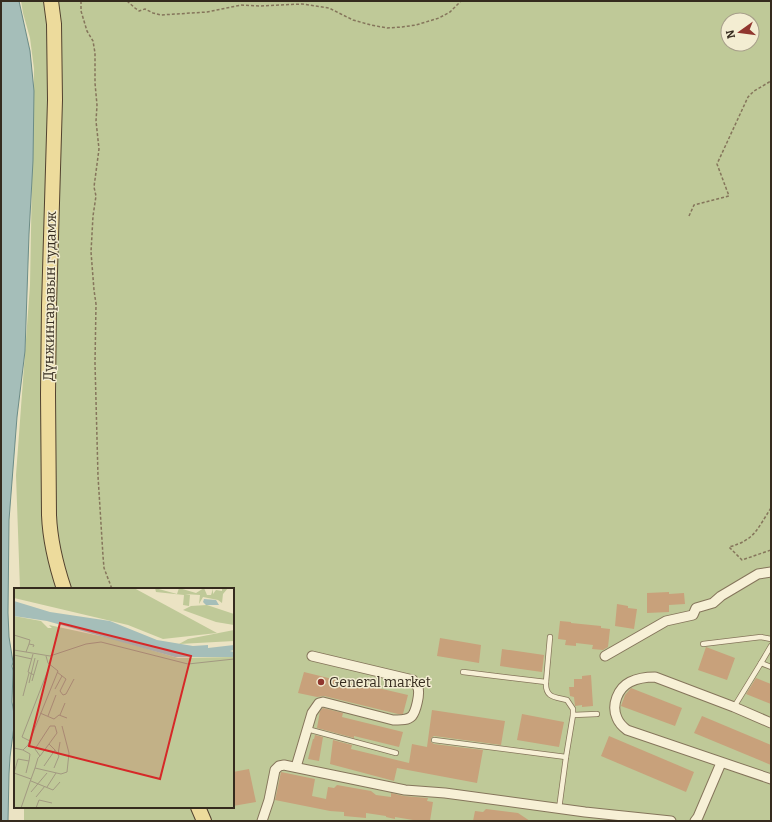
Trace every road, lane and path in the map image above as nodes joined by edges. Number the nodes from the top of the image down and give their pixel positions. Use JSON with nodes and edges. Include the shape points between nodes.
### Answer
{"nodes":[{"id":1,"x":51,"y":1,"type":"edge"},
{"id":2,"x":81,"y":1,"type":"edge"},
{"id":3,"x":127,"y":1,"type":"edge"},
{"id":4,"x":461,"y":1,"type":"edge"},
{"id":5,"x":771,"y":81,"type":"edge"},
{"id":6,"x":689,"y":216,"type":"dead end"},
{"id":7,"x":771,"y":508,"type":"edge"},
{"id":8,"x":771,"y":550,"type":"edge"},
{"id":9,"x":771,"y":572,"type":"edge"},
{"id":10,"x":64,"y":588,"type":"edge"},
{"id":11,"x":112,"y":588,"type":"edge"},
{"id":12,"x":550,"y":637,"type":"dead end"},
{"id":13,"x":771,"y":639,"type":"edge"},
{"id":14,"x":703,"y":644,"type":"dead end"},
{"id":15,"x":771,"y":646,"type":"edge"},
{"id":16,"x":312,"y":656,"type":"dead end"},
{"id":17,"x":605,"y":656,"type":"dead end"},
{"id":18,"x":761,"y":663,"type":"junction"},
{"id":19,"x":771,"y":667,"type":"edge"},
{"id":20,"x":463,"y":672,"type":"dead end"},
{"id":21,"x":546,"y":682,"type":"junction"},
{"id":22,"x":734,"y":706,"type":"junction"},
{"id":23,"x":597,"y":714,"type":"dead end"},
{"id":24,"x":573,"y":715,"type":"junction"},
{"id":25,"x":771,"y":723,"type":"edge"},
{"id":26,"x":307,"y":729,"type":"junction"},
{"id":27,"x":434,"y":740,"type":"dead end"},
{"id":28,"x":396,"y":753,"type":"dead end"},
{"id":29,"x":566,"y":757,"type":"junction"},
{"id":30,"x":721,"y":763,"type":"junction"},
{"id":31,"x":296,"y":767,"type":"junction"},
{"id":32,"x":771,"y":780,"type":"edge"},
{"id":33,"x":198,"y":808,"type":"edge"},
{"id":34,"x":559,"y":809,"type":"junction"},
{"id":35,"x":204,"y":821,"type":"edge"},
{"id":36,"x":264,"y":821,"type":"edge"},
{"id":37,"x":671,"y":821,"type":"edge"},
{"id":38,"x":695,"y":821,"type":"edge"}],
"edges":[{"from":1,"to":10,"type":"main road","name":"Дүнжингаравын гудамж","via":[[54,24],[55,100],[49,306],[48,502],[51,539]]},
{"from":2,"to":11,"type":"path","via":[[81,11],[95,53],[99,149],[94,187],[96,196],[91,252],[96,304],[98,476],[104,568]]},
{"from":3,"to":4,"type":"path","via":[[139,11],[145,9],[160,15],[207,12],[240,5],[302,4],[328,8],[354,20],[387,28],[416,25],[439,18]]},
{"from":5,"to":6,"type":"path","via":[[748,97],[717,164],[729,196],[694,205]]},
{"from":7,"to":8,"type":"path","via":[[751,537],[745,542],[728,547],[742,560]]},
{"from":9,"to":17,"type":"street","via":[[758,574],[721,596],[713,604],[696,608],[693,615],[666,621]]},
{"from":12,"to":21,"type":"lane"},
{"from":13,"to":14,"type":"lane","via":[[761,636]]},
{"from":15,"to":18,"type":"lane"},
{"from":16,"to":26,"type":"street","via":[[413,680],[418,687],[419,696],[411,716],[404,720],[393,720],[322,702],[312,713]]},
{"from":18,"to":19,"type":"lane"},
{"from":18,"to":22,"type":"lane"},
{"from":20,"to":21,"type":"lane"},
{"from":21,"to":24,"type":"lane","via":[[549,694],[567,700]]},
{"from":22,"to":25,"type":"street"},
{"from":22,"to":30,"type":"street","via":[[655,677],[641,678],[629,683],[616,699],[616,718],[627,730]]},
{"from":23,"to":24,"type":"lane"},
{"from":24,"to":29,"type":"lane"},
{"from":26,"to":28,"type":"lane"},
{"from":26,"to":31,"type":"street"},
{"from":27,"to":29,"type":"lane"},
{"from":29,"to":34,"type":"lane"},
{"from":30,"to":32,"type":"street"},
{"from":30,"to":38,"type":"street"},
{"from":31,"to":34,"type":"street","via":[[405,790]]},
{"from":31,"to":36,"type":"street","via":[[282,765],[276,770]]},
{"from":33,"to":35,"type":"main road"},
{"from":34,"to":37,"type":"street"}]}
